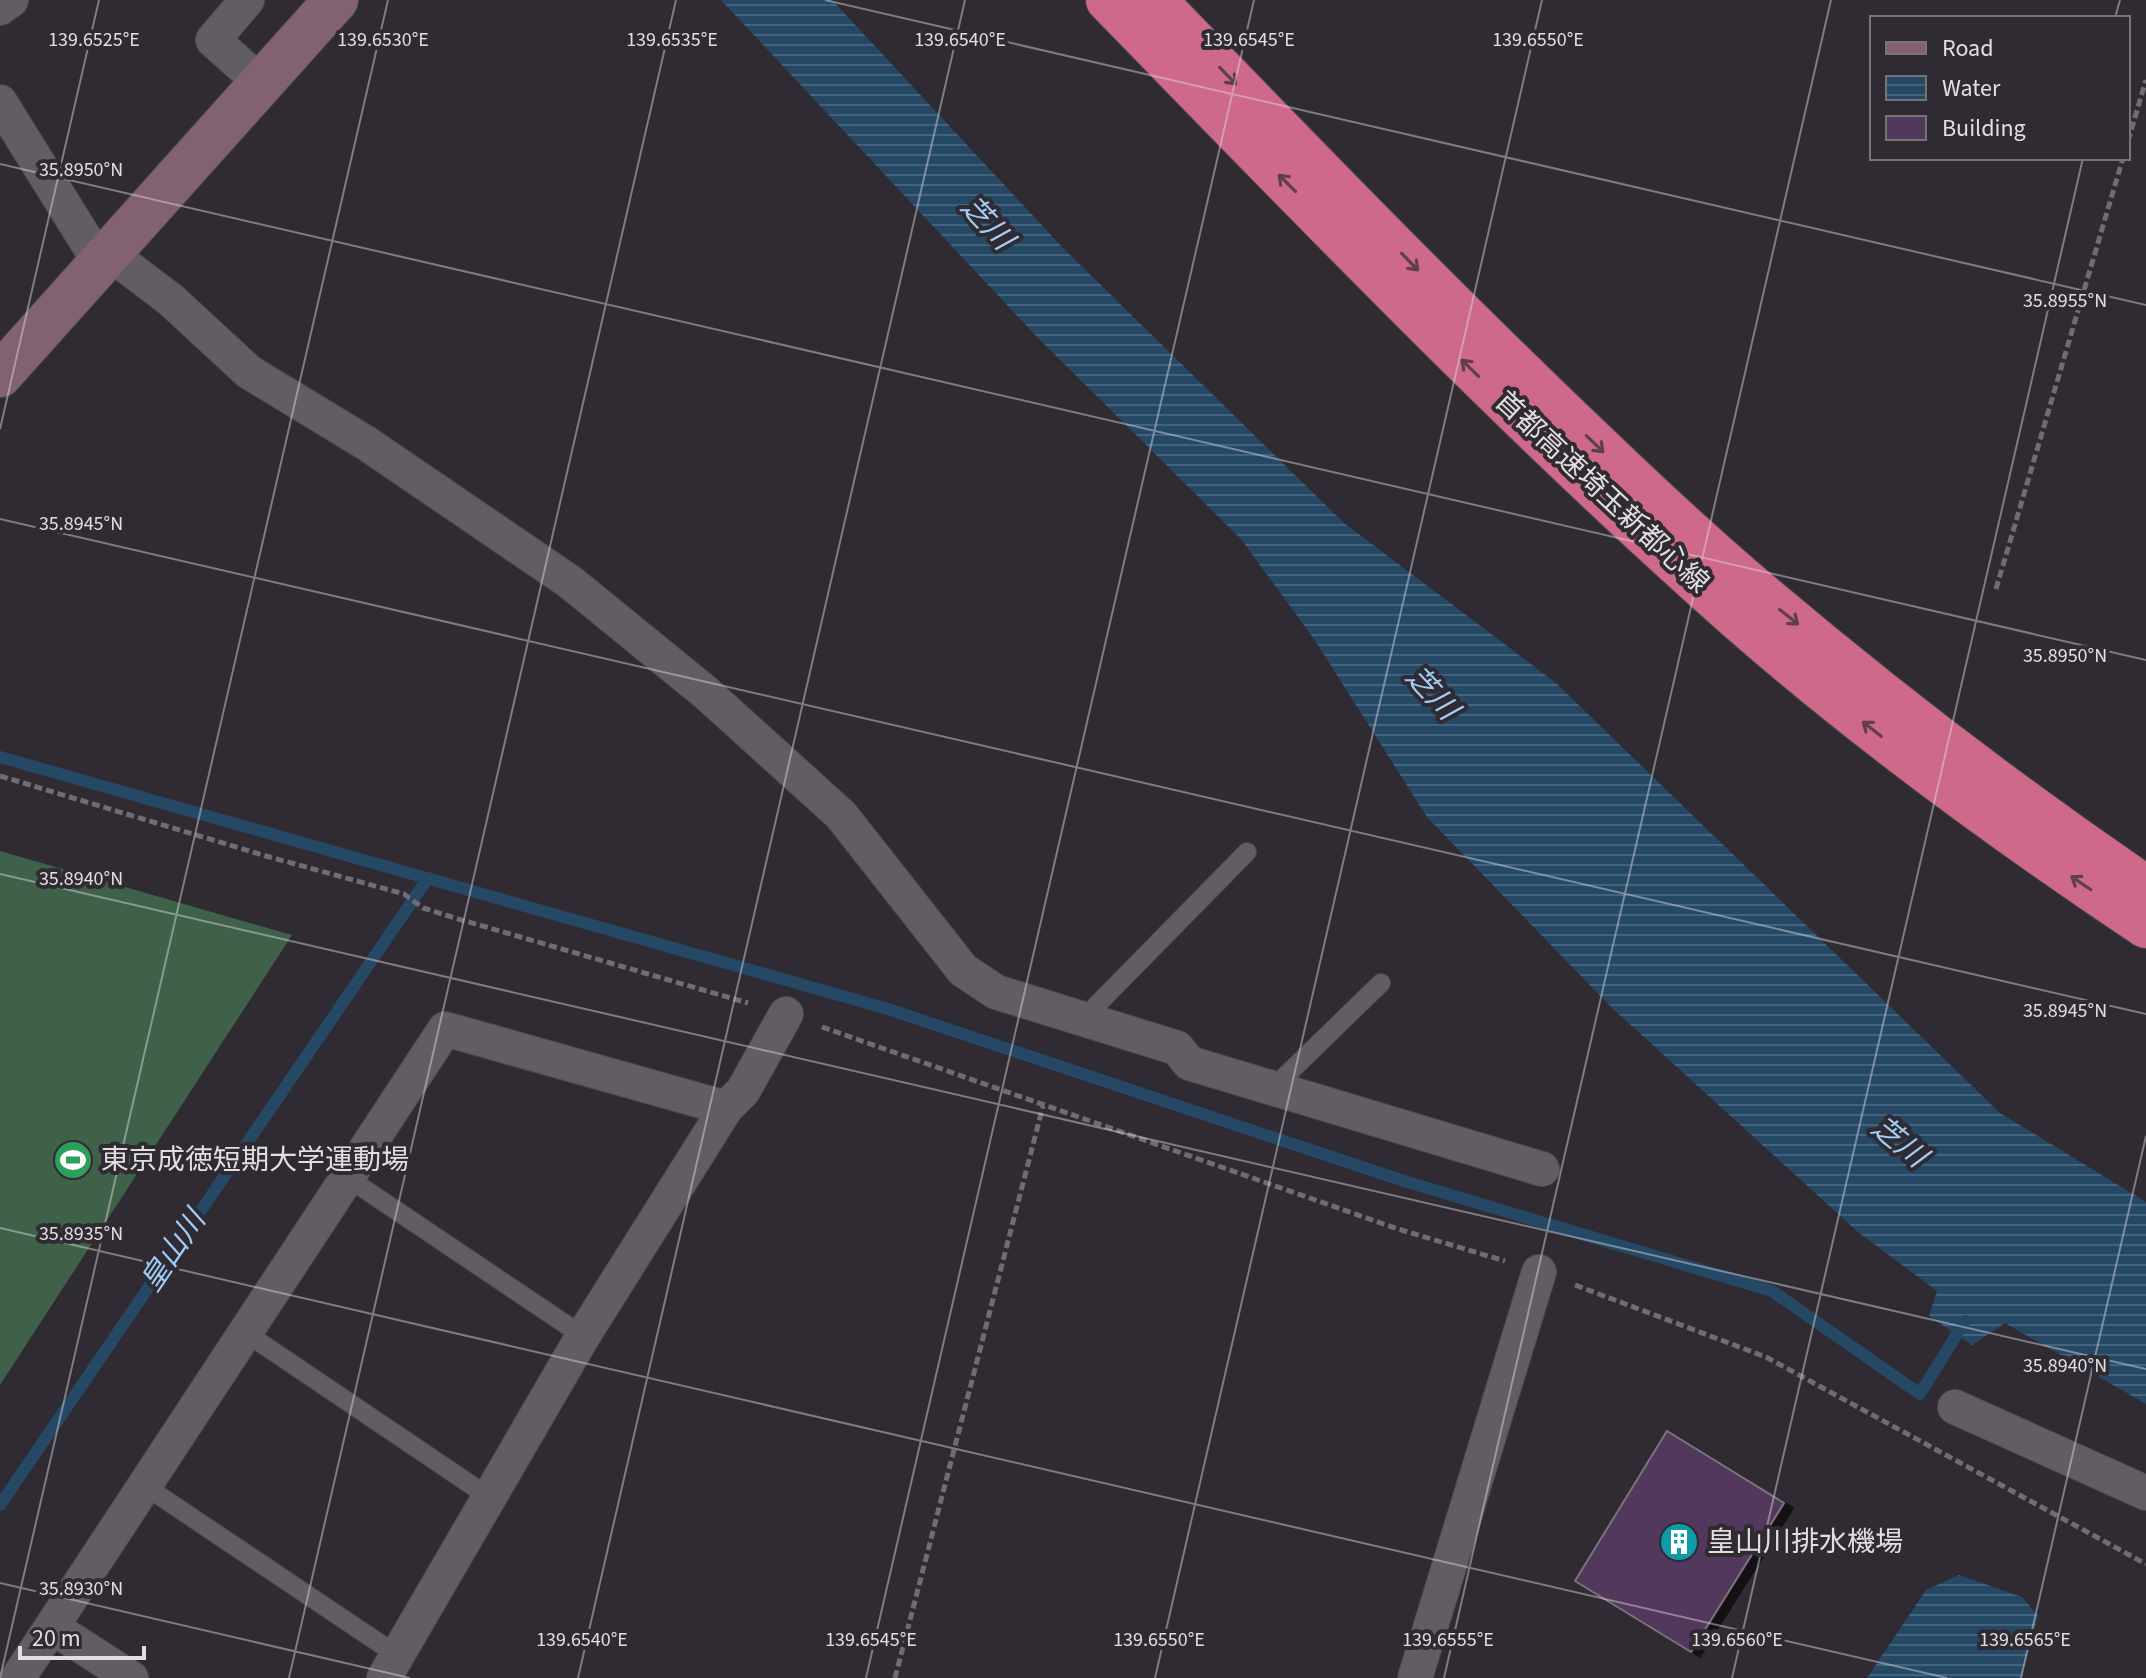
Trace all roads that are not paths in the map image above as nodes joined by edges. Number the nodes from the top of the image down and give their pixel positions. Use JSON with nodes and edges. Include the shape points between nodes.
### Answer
{"nodes":[{"id":1,"x":11,"y":0,"type":"edge"},
{"id":2,"x":247,"y":0,"type":"edge"},
{"id":3,"x":336,"y":0,"type":"edge"},
{"id":4,"x":1108,"y":0,"type":"edge"},
{"id":5,"x":1154,"y":0,"type":"edge"},
{"id":6,"x":0,"y":8,"type":"edge"},
{"id":7,"x":260,"y":82,"type":"junction"},
{"id":8,"x":0,"y":102,"type":"edge"},
{"id":9,"x":105,"y":258,"type":"junction"},
{"id":10,"x":0,"y":375,"type":"edge"},
{"id":11,"x":1247,"y":852,"type":"dead end"},
{"id":12,"x":2146,"y":888,"type":"edge"},
{"id":13,"x":2146,"y":926,"type":"edge"},
{"id":14,"x":1381,"y":983,"type":"dead end"},
{"id":15,"x":786,"y":1014,"type":"road end"},
{"id":16,"x":1083,"y":1019,"type":"junction"},
{"id":17,"x":1273,"y":1088,"type":"junction"},
{"id":18,"x":726,"y":1108,"type":"junction"},
{"id":19,"x":1542,"y":1169,"type":"dead end"},
{"id":20,"x":348,"y":1178,"type":"junction"},
{"id":21,"x":1539,"y":1272,"type":"road end"},
{"id":22,"x":246,"y":1333,"type":"junction"},
{"id":23,"x":583,"y":1336,"type":"junction"},
{"id":24,"x":1955,"y":1407,"type":"dead end"},
{"id":25,"x":145,"y":1486,"type":"junction"},
{"id":26,"x":2146,"y":1493,"type":"edge"},
{"id":27,"x":489,"y":1497,"type":"junction"},
{"id":28,"x":52,"y":1627,"type":"junction"},
{"id":29,"x":390,"y":1666,"type":"edge"},
{"id":30,"x":18,"y":1678,"type":"edge"},
{"id":31,"x":131,"y":1678,"type":"edge"},
{"id":32,"x":1415,"y":1678,"type":"edge"}],
"edges":[{"from":1,"to":6,"type":"street"},
{"from":2,"to":7,"type":"street","via":[[213,40]]},
{"from":3,"to":7,"type":"street"},
{"from":13,"to":4,"type":"highway","name":"首都高速埼玉新都心線","one_way":true,"via":[[2026,846],[1735,616],[1448,347]]},
{"from":5,"to":12,"type":"highway","name":"首都高速埼玉新都心線","one_way":true,"via":[[1461,315],[1744,580],[2046,820]]},
{"from":7,"to":9,"type":"street"},
{"from":8,"to":9,"type":"street"},
{"from":9,"to":10,"type":"street"},
{"from":9,"to":16,"type":"street","via":[[171,300],[249,372],[366,443],[570,582],[705,692],[841,815],[963,970],[996,992]]},
{"from":11,"to":16,"type":"lane"},
{"from":14,"to":17,"type":"lane"},
{"from":15,"to":18,"type":"street","via":[[743,1091]]},
{"from":16,"to":17,"type":"street","via":[[1177,1048],[1189,1063]]},
{"from":17,"to":19,"type":"street"},
{"from":18,"to":20,"type":"street","via":[[445,1029]]},
{"from":18,"to":23,"type":"street"},
{"from":20,"to":22,"type":"street"},
{"from":20,"to":23,"type":"lane"},
{"from":21,"to":32,"type":"street"},
{"from":22,"to":25,"type":"street"},
{"from":22,"to":27,"type":"lane"},
{"from":23,"to":27,"type":"street"},
{"from":24,"to":26,"type":"street"},
{"from":25,"to":28,"type":"street"},
{"from":25,"to":29,"type":"lane"},
{"from":27,"to":29,"type":"street"},
{"from":28,"to":30,"type":"street"},
{"from":28,"to":31,"type":"street"}]}
